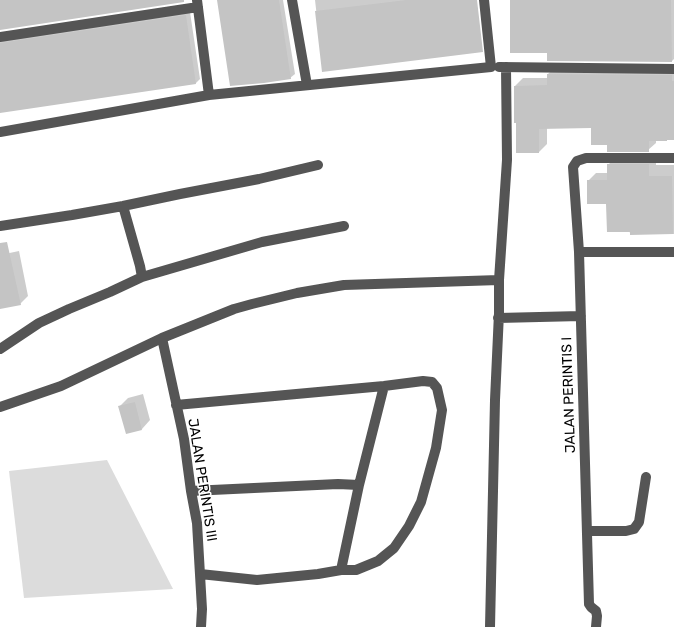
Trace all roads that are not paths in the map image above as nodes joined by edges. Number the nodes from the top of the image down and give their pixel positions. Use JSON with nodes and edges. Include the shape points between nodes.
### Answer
{"nodes":[{"id":1,"x":292,"y":0,"type":"edge"},
{"id":2,"x":484,"y":0,"type":"edge"},
{"id":3,"x":198,"y":4,"type":"edge"},
{"id":4,"x":0,"y":37,"type":"edge"},
{"id":5,"x":491,"y":67,"type":"junction"},
{"id":6,"x":506,"y":67,"type":"junction"},
{"id":7,"x":674,"y":69,"type":"edge"},
{"id":8,"x":307,"y":85,"type":"junction"},
{"id":9,"x":209,"y":95,"type":"junction"},
{"id":10,"x":0,"y":132,"type":"edge"},
{"id":11,"x":674,"y":158,"type":"edge"},
{"id":12,"x":318,"y":165,"type":"dead end"},
{"id":13,"x":123,"y":206,"type":"junction"},
{"id":14,"x":0,"y":226,"type":"edge"},
{"id":15,"x":344,"y":226,"type":"dead end"},
{"id":16,"x":579,"y":252,"type":"junction"},
{"id":17,"x":674,"y":252,"type":"edge"},
{"id":18,"x":142,"y":277,"type":"junction"},
{"id":19,"x":499,"y":280,"type":"junction"},
{"id":20,"x":581,"y":316,"type":"junction"},
{"id":21,"x":498,"y":318,"type":"junction"},
{"id":22,"x":162,"y":338,"type":"junction"},
{"id":23,"x":0,"y":349,"type":"edge"},
{"id":24,"x":384,"y":386,"type":"junction"},
{"id":25,"x":176,"y":405,"type":"junction"},
{"id":26,"x":0,"y":407,"type":"edge"},
{"id":27,"x":646,"y":477,"type":"dead end"},
{"id":28,"x":359,"y":485,"type":"junction"},
{"id":29,"x":191,"y":491,"type":"junction"},
{"id":30,"x":587,"y":531,"type":"junction"},
{"id":31,"x":341,"y":570,"type":"junction"},
{"id":32,"x":200,"y":574,"type":"junction"},
{"id":33,"x":201,"y":627,"type":"edge"},
{"id":34,"x":490,"y":627,"type":"edge"},
{"id":35,"x":596,"y":627,"type":"edge"}],
"edges":[{"from":1,"to":8,"type":"street"},
{"from":2,"to":5,"type":"street"},
{"from":3,"to":4,"type":"street"},
{"from":3,"to":9,"type":"street"},
{"from":5,"to":6,"type":"street"},
{"from":5,"to":8,"type":"street"},
{"from":6,"to":7,"type":"street"},
{"from":6,"to":19,"type":"street","via":[[507,160]]},
{"from":8,"to":9,"type":"street"},
{"from":9,"to":10,"type":"street"},
{"from":11,"to":16,"type":"street","name":"JALAN PERINTIS I","via":[[586,158],[577,161],[573,167]]},
{"from":12,"to":13,"type":"street"},
{"from":13,"to":14,"type":"street"},
{"from":13,"to":18,"type":"street"},
{"from":15,"to":18,"type":"street","via":[[262,242]]},
{"from":16,"to":17,"type":"street"},
{"from":16,"to":20,"type":"street","name":"JALAN PERINTIS I"},
{"from":18,"to":23,"type":"street","via":[[40,323]]},
{"from":19,"to":21,"type":"street"},
{"from":19,"to":22,"type":"street","via":[[344,285],[234,309]]},
{"from":20,"to":21,"type":"street"},
{"from":20,"to":30,"type":"street","name":"JALAN PERINTIS I"},
{"from":21,"to":34,"type":"street"},
{"from":22,"to":25,"type":"street","name":"JALAN PERINTIS III"},
{"from":22,"to":26,"type":"street","via":[[61,386]]},
{"from":24,"to":25,"type":"street"},
{"from":24,"to":28,"type":"street"},
{"from":24,"to":31,"type":"street","via":[[423,380],[432,382],[437,388],[442,410],[436,448],[421,502],[394,548],[378,561],[356,570]]},
{"from":25,"to":29,"type":"street","name":"JALAN PERINTIS III","via":[[184,439]]},
{"from":27,"to":30,"type":"street","via":[[639,522],[634,529]]},
{"from":28,"to":29,"type":"street"},
{"from":28,"to":31,"type":"street"},
{"from":29,"to":32,"type":"street","name":"JALAN PERINTIS III","via":[[197,522]]},
{"from":30,"to":35,"type":"street","name":"JALAN PERINTIS I","via":[[589,604],[596,612]]},
{"from":31,"to":32,"type":"street","via":[[257,580]]},
{"from":32,"to":33,"type":"street","name":"JALAN PERINTIS III"}]}
